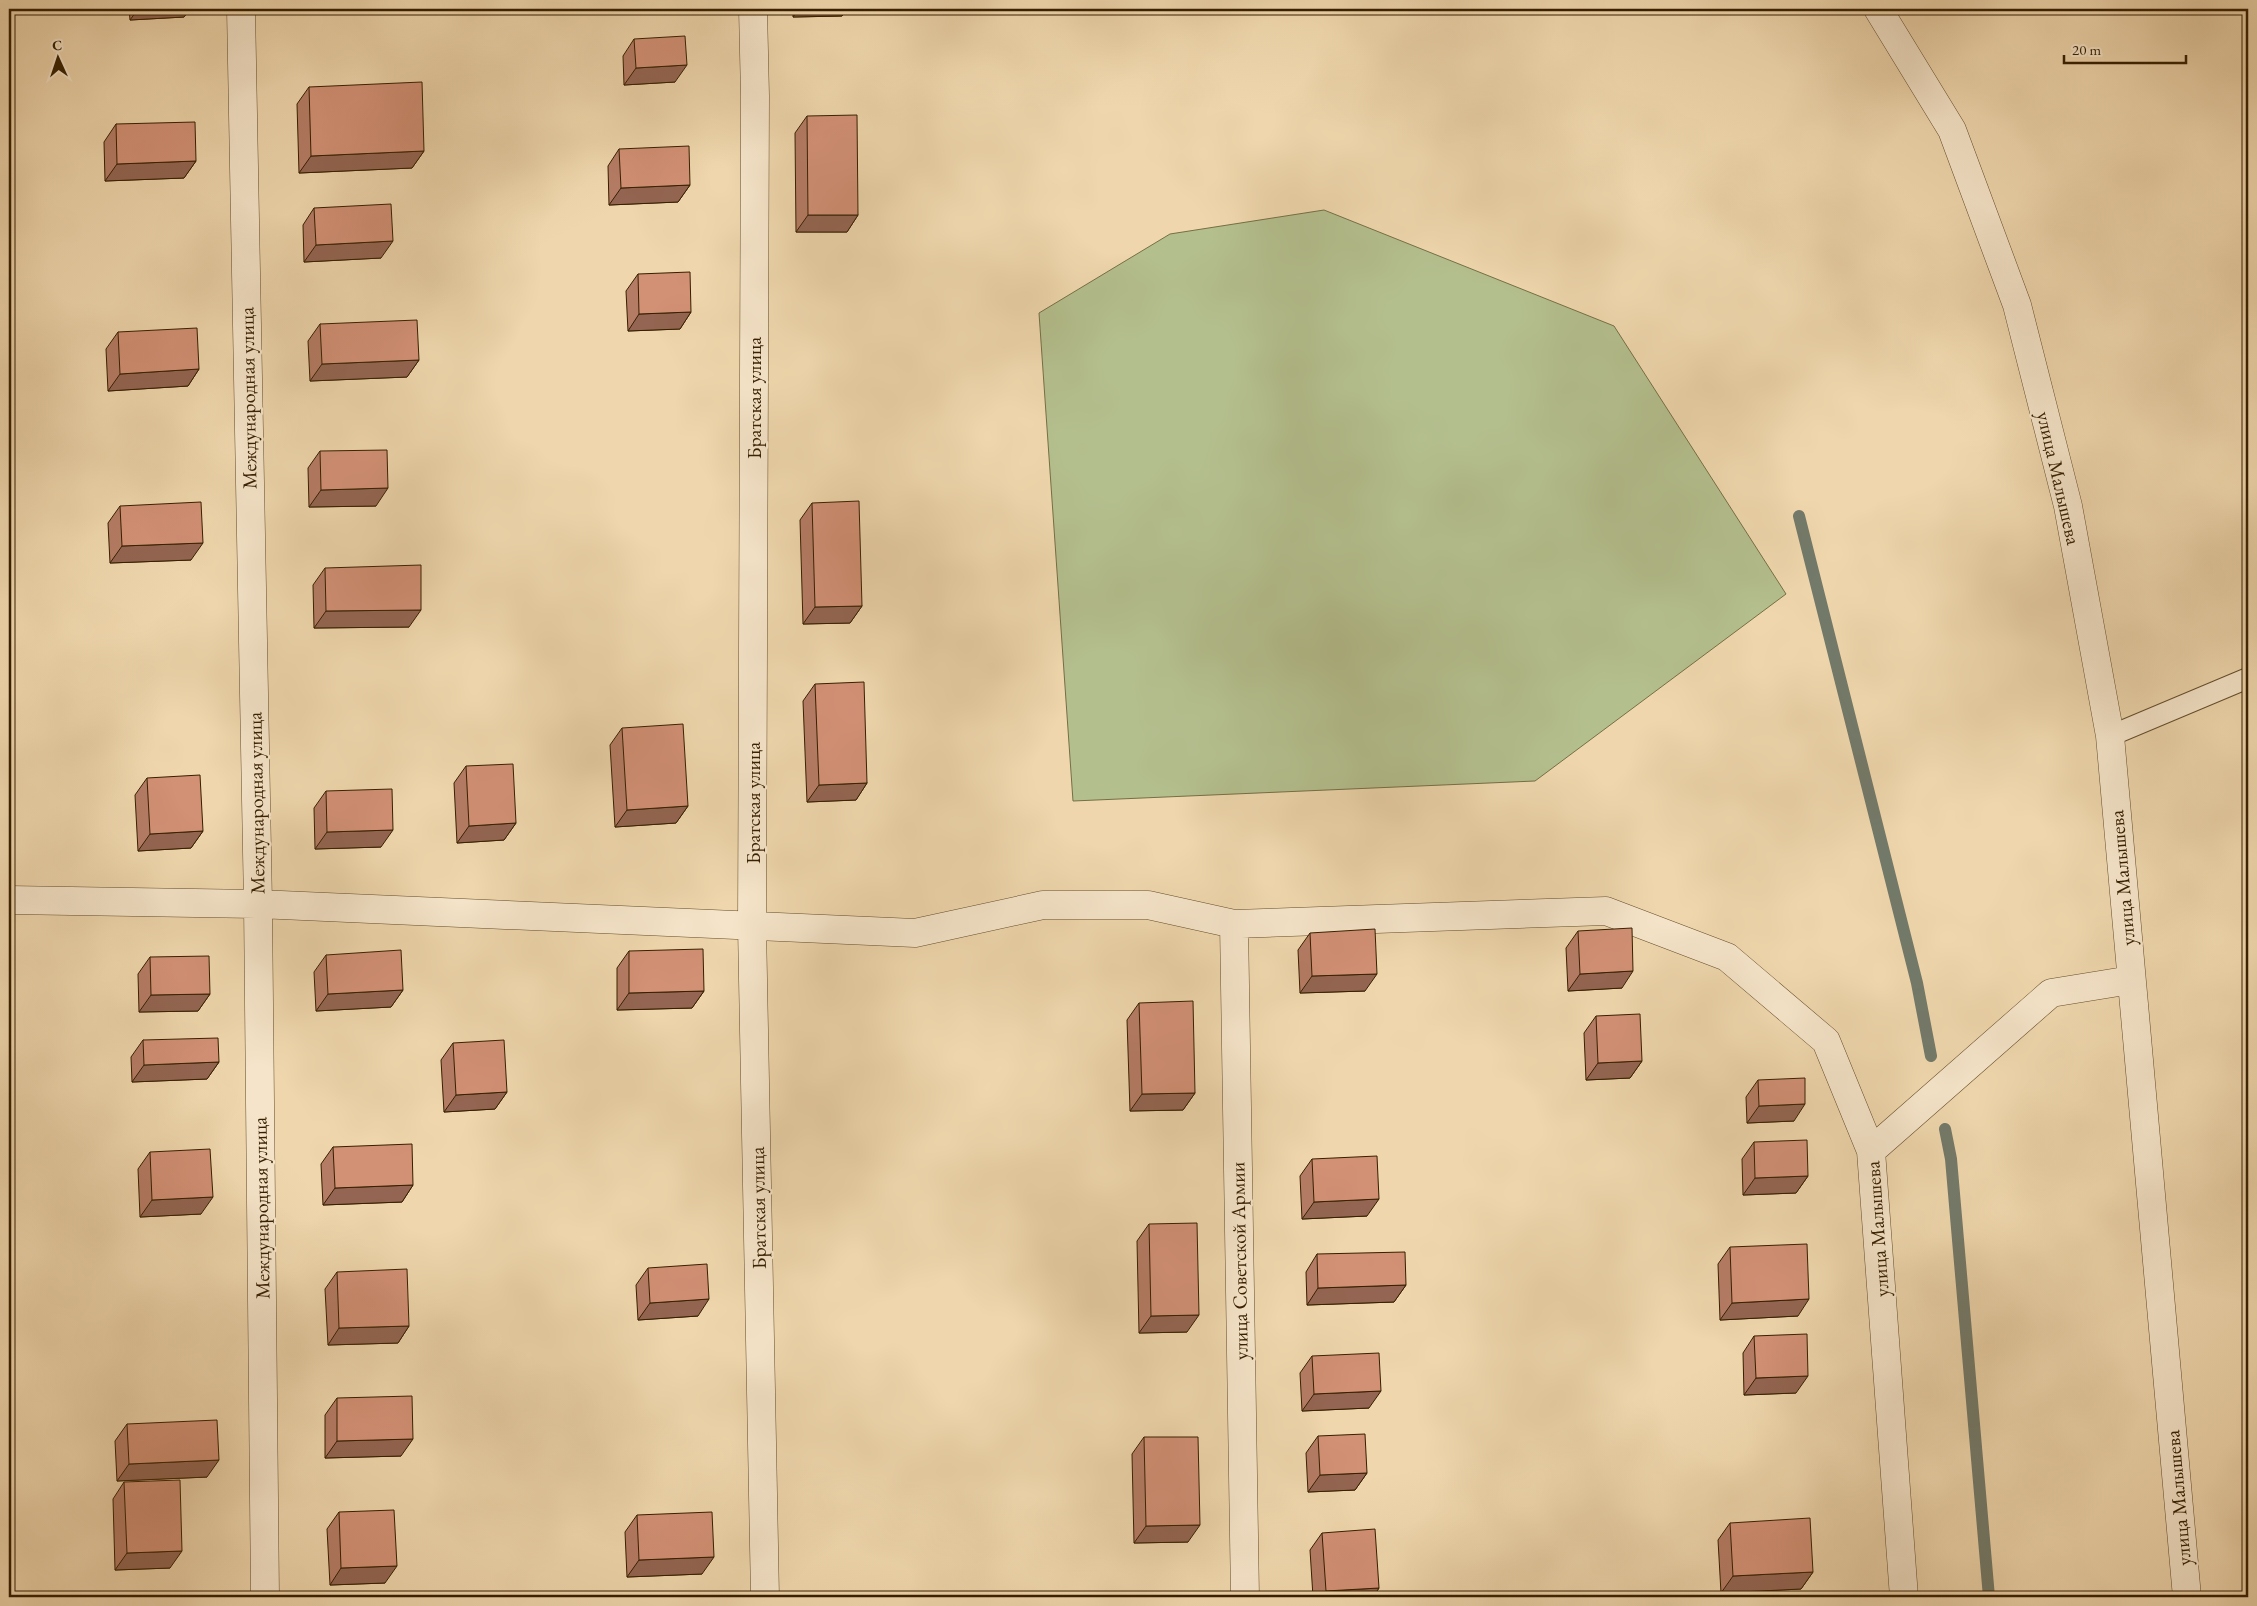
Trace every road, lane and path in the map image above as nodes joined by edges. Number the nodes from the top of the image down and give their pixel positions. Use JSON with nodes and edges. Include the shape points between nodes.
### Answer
{"nodes":[{"id":1,"x":241,"y":9,"type":"edge"},
{"id":2,"x":753,"y":9,"type":"edge"},
{"id":3,"x":1878,"y":9,"type":"edge"},
{"id":4,"x":2248,"y":678,"type":"edge"},
{"id":5,"x":2110,"y":736,"type":"junction"},
{"id":6,"x":9,"y":900,"type":"edge"},
{"id":7,"x":258,"y":904,"type":"junction"},
{"id":8,"x":1234,"y":924,"type":"junction"},
{"id":9,"x":752,"y":927,"type":"junction"},
{"id":10,"x":2131,"y":980,"type":"junction"},
{"id":11,"x":1871,"y":1151,"type":"junction"},
{"id":12,"x":266,"y":1597,"type":"edge"},
{"id":13,"x":765,"y":1597,"type":"edge"},
{"id":14,"x":1245,"y":1597,"type":"edge"},
{"id":15,"x":1904,"y":1597,"type":"edge"},
{"id":16,"x":2187,"y":1597,"type":"edge"}],
"edges":[{"from":1,"to":7,"type":"street","name":"Международная улица"},
{"from":2,"to":9,"type":"street","name":"Братская улица"},
{"from":3,"to":5,"type":"street","name":"улица Малышева","via":[[1952,130],[2016,305],[2068,506]]},
{"from":4,"to":5,"type":"lane"},
{"from":5,"to":10,"type":"street","name":"улица Малышева"},
{"from":6,"to":7,"type":"street"},
{"from":7,"to":9,"type":"street"},
{"from":7,"to":12,"type":"street","name":"Международная улица"},
{"from":8,"to":9,"type":"street","via":[[1148,905],[1043,905],[915,933]]},
{"from":8,"to":11,"type":"street","via":[[1606,911],[1727,957],[1826,1041]]},
{"from":8,"to":14,"type":"street","name":"улица Советской Армии"},
{"from":9,"to":13,"type":"street","name":"Братская улица"},
{"from":10,"to":11,"type":"street","name":"улица Малышева","via":[[2051,993]]},
{"from":10,"to":16,"type":"street","name":"улица Малышева"},
{"from":11,"to":15,"type":"street","name":"улица Малышева"}]}
